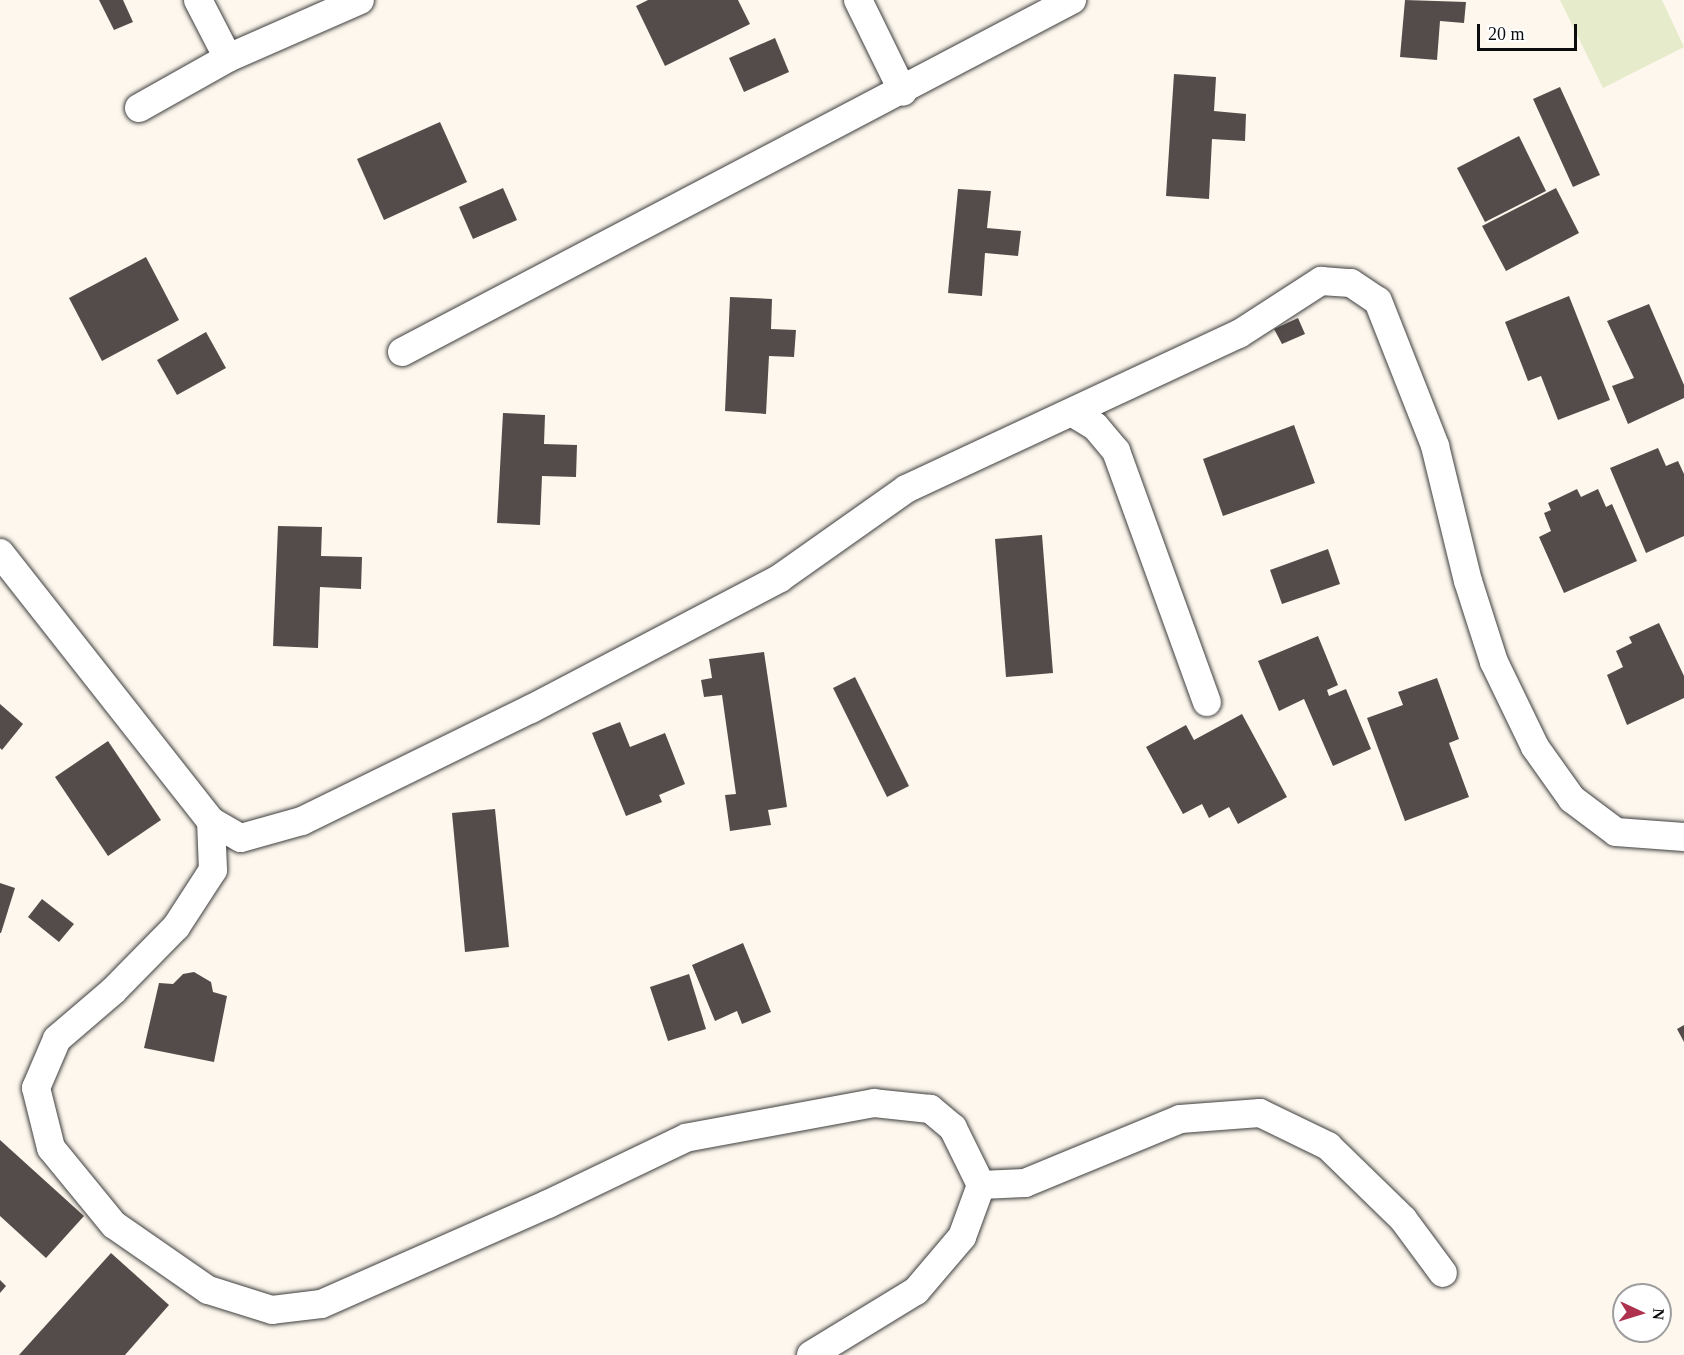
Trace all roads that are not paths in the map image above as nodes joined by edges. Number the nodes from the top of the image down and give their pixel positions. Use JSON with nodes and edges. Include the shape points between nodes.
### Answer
{"nodes":[{"id":1,"x":198,"y":0,"type":"edge"},
{"id":2,"x":360,"y":0,"type":"edge"},
{"id":3,"x":858,"y":0,"type":"edge"},
{"id":4,"x":1072,"y":0,"type":"edge"},
{"id":5,"x":228,"y":58,"type":"junction"},
{"id":6,"x":903,"y":92,"type":"junction"},
{"id":7,"x":140,"y":108,"type":"dead end"},
{"id":8,"x":402,"y":352,"type":"dead end"},
{"id":9,"x":1073,"y":413,"type":"junction"},
{"id":10,"x":0,"y":553,"type":"edge"},
{"id":11,"x":1207,"y":702,"type":"dead end"},
{"id":12,"x":211,"y":821,"type":"junction"},
{"id":13,"x":1684,"y":837,"type":"edge"},
{"id":14,"x":981,"y":1185,"type":"junction"},
{"id":15,"x":1443,"y":1273,"type":"dead end"},
{"id":16,"x":811,"y":1355,"type":"edge"}],
"edges":[{"from":1,"to":5,"type":"street"},
{"from":2,"to":5,"type":"street"},
{"from":3,"to":6,"type":"street"},
{"from":4,"to":6,"type":"street"},
{"from":5,"to":7,"type":"street"},
{"from":6,"to":8,"type":"street"},
{"from":9,"to":11,"type":"street","via":[[1095,426],[1116,451]]},
{"from":9,"to":12,"type":"street","via":[[906,489],[780,578],[531,709],[302,821],[241,838]]},
{"from":9,"to":13,"type":"street","via":[[1239,334],[1321,281],[1351,283],[1360,289],[1378,302],[1435,446],[1468,581],[1494,662],[1535,747],[1572,799],[1616,832]]},
{"from":10,"to":12,"type":"street"},
{"from":12,"to":14,"type":"street","via":[[213,870],[176,927],[113,991],[57,1039],[36,1088],[51,1148],[114,1225],[208,1290],[272,1310],[321,1304],[686,1138],[874,1103],[930,1109],[954,1128]]},
{"from":14,"to":15,"type":"street","via":[[1025,1183],[1180,1119],[1260,1113],[1328,1146],[1403,1219]]},
{"from":14,"to":16,"type":"street","via":[[962,1237],[916,1290]]}]}
